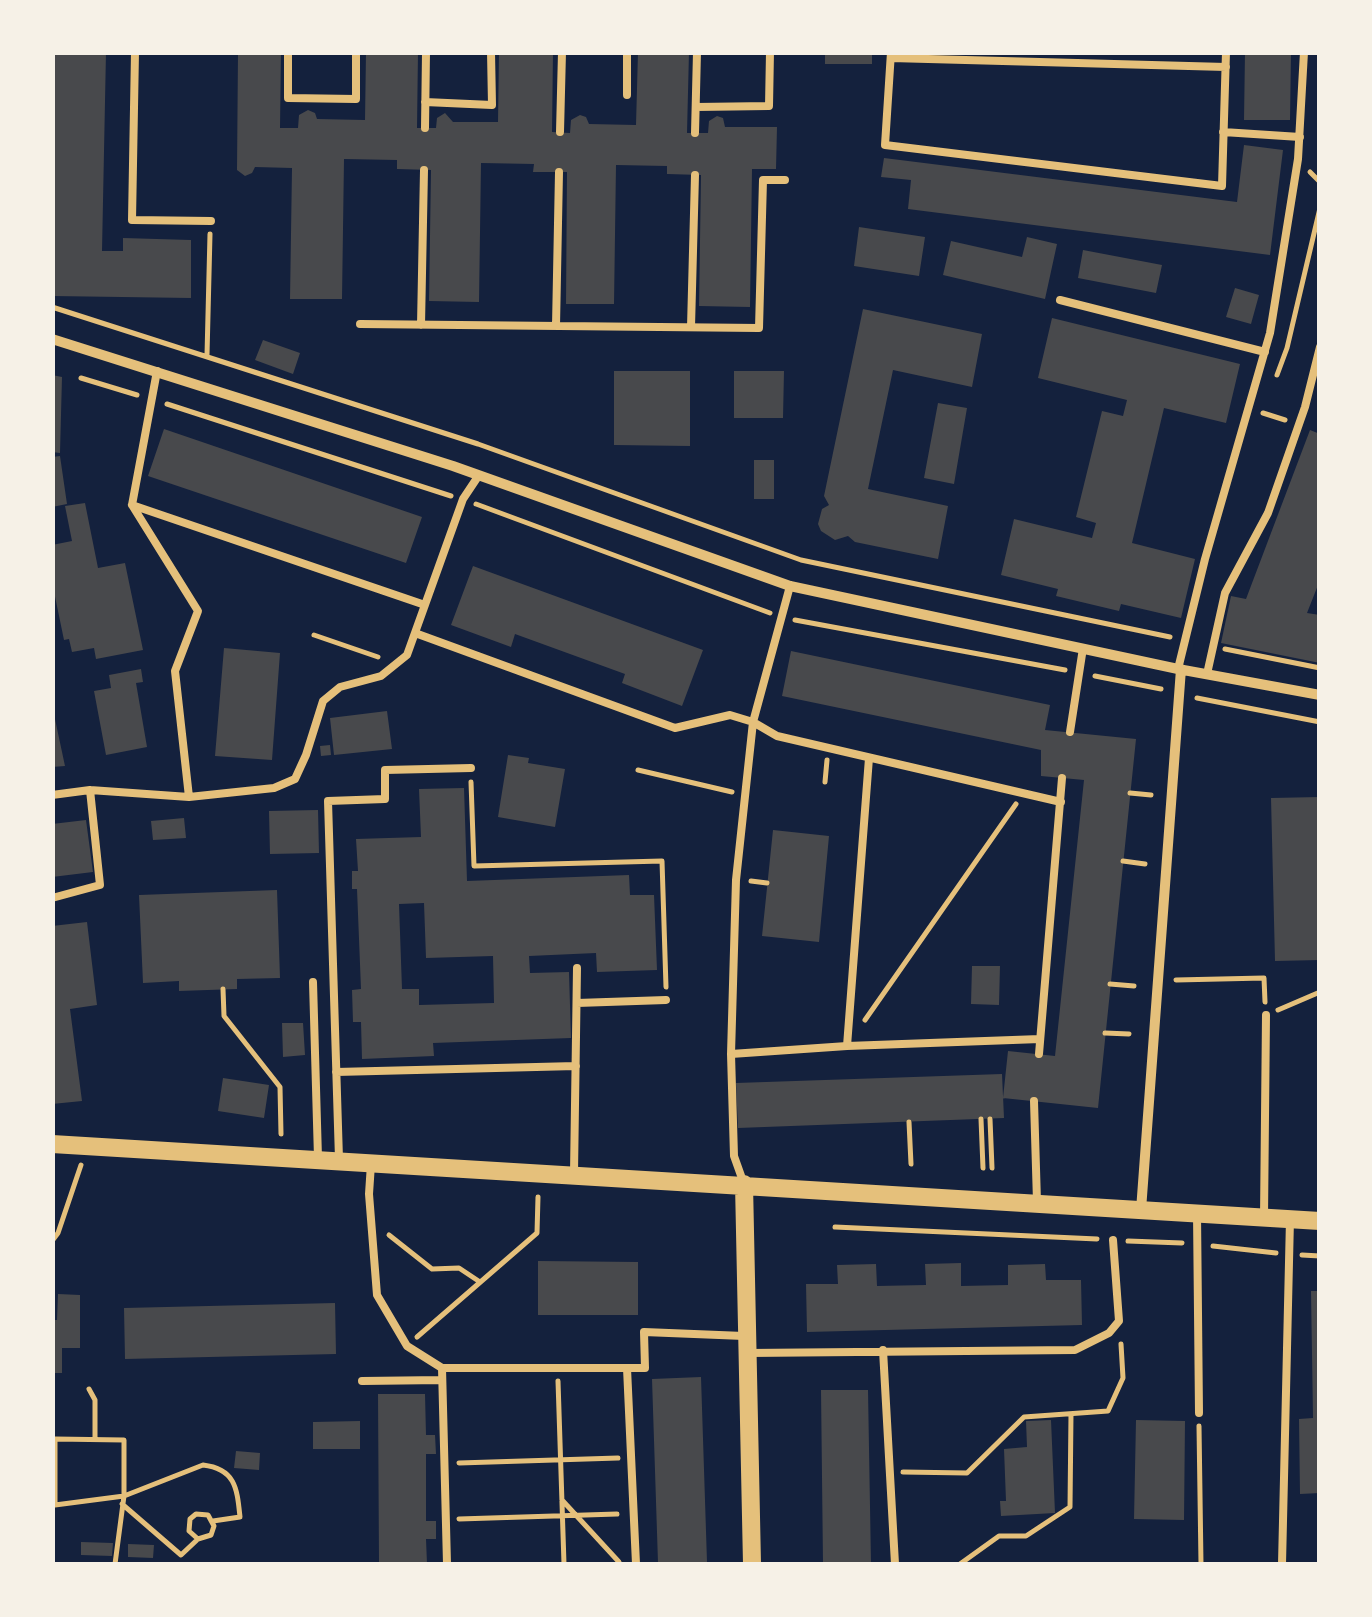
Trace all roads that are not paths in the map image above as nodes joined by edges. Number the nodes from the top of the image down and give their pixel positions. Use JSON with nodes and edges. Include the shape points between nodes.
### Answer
{"nodes":[{"id":1,"x":136,"y":52,"type":"edge"},
{"id":2,"x":288,"y":52,"type":"edge"},
{"id":3,"x":356,"y":52,"type":"edge"},
{"id":4,"x":426,"y":52,"type":"edge"},
{"id":5,"x":491,"y":52,"type":"edge"},
{"id":6,"x":562,"y":52,"type":"edge"},
{"id":7,"x":627,"y":52,"type":"edge"},
{"id":8,"x":697,"y":52,"type":"edge"},
{"id":9,"x":770,"y":52,"type":"edge"},
{"id":10,"x":1226,"y":52,"type":"edge"},
{"id":11,"x":1304,"y":52,"type":"edge"},
{"id":12,"x":891,"y":55,"type":"edge"},
{"id":13,"x":1226,"y":67,"type":"junction"},
{"id":14,"x":627,"y":95,"type":"dead end"},
{"id":15,"x":426,"y":102,"type":"junction"},
{"id":16,"x":696,"y":106,"type":"junction"},
{"id":17,"x":425,"y":128,"type":"dead end"},
{"id":18,"x":560,"y":132,"type":"dead end"},
{"id":19,"x":695,"y":132,"type":"dead end"},
{"id":20,"x":1223,"y":132,"type":"junction"},
{"id":21,"x":1300,"y":137,"type":"junction"},
{"id":22,"x":424,"y":170,"type":"dead end"},
{"id":23,"x":559,"y":172,"type":"dead end"},
{"id":24,"x":694,"y":175,"type":"dead end"},
{"id":25,"x":786,"y":180,"type":"dead end"},
{"id":26,"x":211,"y":221,"type":"road end"},
{"id":27,"x":1060,"y":300,"type":"dead end"},
{"id":28,"x":360,"y":324,"type":"dead end"},
{"id":29,"x":421,"y":325,"type":"junction"},
{"id":30,"x":556,"y":326,"type":"junction"},
{"id":31,"x":691,"y":327,"type":"junction"},
{"id":32,"x":52,"y":339,"type":"edge"},
{"id":33,"x":1320,"y":348,"type":"edge"},
{"id":34,"x":1265,"y":352,"type":"junction"},
{"id":35,"x":158,"y":371,"type":"junction"},
{"id":36,"x":479,"y":475,"type":"junction"},
{"id":37,"x":132,"y":505,"type":"junction"},
{"id":38,"x":790,"y":586,"type":"junction"},
{"id":39,"x":424,"y":605,"type":"junction"},
{"id":40,"x":415,"y":632,"type":"junction"},
{"id":41,"x":1082,"y":648,"type":"junction"},
{"id":42,"x":1179,"y":669,"type":"junction"},
{"id":43,"x":1207,"y":674,"type":"junction"},
{"id":44,"x":1320,"y":695,"type":"edge"},
{"id":45,"x":753,"y":722,"type":"junction"},
{"id":46,"x":1070,"y":732,"type":"dead end"},
{"id":47,"x":870,"y":758,"type":"junction"},
{"id":48,"x":471,"y":768,"type":"road end"},
{"id":49,"x":1062,"y":778,"type":"dead end"},
{"id":50,"x":90,"y":790,"type":"junction"},
{"id":51,"x":52,"y":795,"type":"edge"},
{"id":52,"x":188,"y":798,"type":"junction"},
{"id":53,"x":1060,"y":802,"type":"junction"},
{"id":54,"x":52,"y":898,"type":"edge"},
{"id":55,"x":578,"y":968,"type":"dead end"},
{"id":56,"x":314,"y":982,"type":"dead end"},
{"id":57,"x":666,"y":1000,"type":"road end"},
{"id":58,"x":577,"y":1003,"type":"junction"},
{"id":59,"x":1266,"y":1015,"type":"road end"},
{"id":60,"x":1040,"y":1040,"type":"junction"},
{"id":61,"x":847,"y":1046,"type":"junction"},
{"id":62,"x":730,"y":1054,"type":"junction"},
{"id":63,"x":1039,"y":1054,"type":"dead end"},
{"id":64,"x":576,"y":1066,"type":"junction"},
{"id":65,"x":336,"y":1072,"type":"junction"},
{"id":66,"x":1034,"y":1102,"type":"dead end"},
{"id":67,"x":52,"y":1144,"type":"edge"},
{"id":68,"x":318,"y":1161,"type":"junction"},
{"id":69,"x":338,"y":1162,"type":"junction"},
{"id":70,"x":371,"y":1164,"type":"junction"},
{"id":71,"x":574,"y":1175,"type":"junction"},
{"id":72,"x":744,"y":1184,"type":"junction"},
{"id":73,"x":1038,"y":1203,"type":"junction"},
{"id":74,"x":1141,"y":1210,"type":"junction"},
{"id":75,"x":1197,"y":1214,"type":"junction"},
{"id":76,"x":1264,"y":1217,"type":"junction"},
{"id":77,"x":1290,"y":1219,"type":"junction"},
{"id":78,"x":1320,"y":1220,"type":"edge"},
{"id":79,"x":1113,"y":1240,"type":"road end"},
{"id":80,"x":748,"y":1344,"type":"junction"},
{"id":81,"x":884,"y":1350,"type":"junction"},
{"id":82,"x":442,"y":1368,"type":"junction"},
{"id":83,"x":627,"y":1368,"type":"junction"},
{"id":84,"x":442,"y":1380,"type":"junction"},
{"id":85,"x":362,"y":1381,"type":"dead end"},
{"id":86,"x":1199,"y":1414,"type":"road end"},
{"id":87,"x":447,"y":1564,"type":"edge"},
{"id":88,"x":636,"y":1564,"type":"edge"},
{"id":89,"x":752,"y":1564,"type":"edge"},
{"id":90,"x":895,"y":1564,"type":"edge"},
{"id":91,"x":1282,"y":1564,"type":"edge"}],
"edges":[{"from":1,"to":26,"type":"lane","via":[[132,220]]},
{"from":2,"to":3,"type":"lane","via":[[288,98],[356,99]]},
{"from":4,"to":15,"type":"lane"},
{"from":5,"to":15,"type":"lane","via":[[492,106]]},
{"from":6,"to":18,"type":"lane"},
{"from":7,"to":14,"type":"lane"},
{"from":8,"to":16,"type":"lane"},
{"from":9,"to":16,"type":"lane","via":[[769,106]]},
{"from":10,"to":13,"type":"lane"},
{"from":11,"to":21,"type":"lane"},
{"from":12,"to":13,"type":"lane"},
{"from":12,"to":20,"type":"lane","via":[[885,145],[1222,186]]},
{"from":13,"to":20,"type":"lane"},
{"from":15,"to":17,"type":"lane"},
{"from":16,"to":19,"type":"lane"},
{"from":20,"to":21,"type":"lane"},
{"from":21,"to":34,"type":"lane"},
{"from":22,"to":29,"type":"lane"},
{"from":23,"to":30,"type":"lane"},
{"from":24,"to":31,"type":"lane"},
{"from":25,"to":31,"type":"lane","via":[[763,180],[759,328]]},
{"from":27,"to":34,"type":"lane"},
{"from":28,"to":29,"type":"lane"},
{"from":29,"to":30,"type":"lane"},
{"from":30,"to":31,"type":"lane"},
{"from":32,"to":35,"type":"street"},
{"from":33,"to":43,"type":"lane","via":[[1268,513],[1225,593]]},
{"from":34,"to":42,"type":"lane"},
{"from":35,"to":36,"type":"street"},
{"from":35,"to":37,"type":"lane"},
{"from":36,"to":38,"type":"street"},
{"from":36,"to":39,"type":"lane"},
{"from":37,"to":39,"type":"lane"},
{"from":37,"to":52,"type":"lane","via":[[198,611],[175,671]]},
{"from":38,"to":41,"type":"street"},
{"from":38,"to":45,"type":"lane"},
{"from":39,"to":40,"type":"lane"},
{"from":40,"to":45,"type":"lane","via":[[675,728],[730,715]]},
{"from":40,"to":52,"type":"lane","via":[[407,655],[382,676],[340,687],[322,701],[295,778],[274,788]]},
{"from":41,"to":42,"type":"street"},
{"from":41,"to":46,"type":"lane"},
{"from":42,"to":43,"type":"street"},
{"from":42,"to":74,"type":"street"},
{"from":43,"to":44,"type":"street"},
{"from":45,"to":47,"type":"lane","via":[[777,736]]},
{"from":45,"to":62,"type":"lane","via":[[736,880]]},
{"from":47,"to":53,"type":"lane"},
{"from":47,"to":61,"type":"lane"},
{"from":48,"to":65,"type":"lane","via":[[384,770],[385,799],[328,801]]},
{"from":49,"to":53,"type":"lane"},
{"from":50,"to":51,"type":"lane"},
{"from":50,"to":52,"type":"lane"},
{"from":50,"to":54,"type":"lane","via":[[100,885]]},
{"from":53,"to":60,"type":"lane"},
{"from":55,"to":58,"type":"lane"},
{"from":56,"to":68,"type":"lane"},
{"from":57,"to":58,"type":"lane"},
{"from":58,"to":64,"type":"lane"},
{"from":59,"to":76,"type":"lane"},
{"from":60,"to":61,"type":"lane"},
{"from":60,"to":63,"type":"lane"},
{"from":61,"to":62,"type":"lane"},
{"from":62,"to":72,"type":"lane","via":[[734,1156]]},
{"from":64,"to":65,"type":"lane"},
{"from":64,"to":71,"type":"lane"},
{"from":65,"to":69,"type":"lane"},
{"from":66,"to":73,"type":"lane"},
{"from":67,"to":68,"type":"street"},
{"from":68,"to":69,"type":"street"},
{"from":69,"to":70,"type":"street"},
{"from":70,"to":71,"type":"street"},
{"from":70,"to":82,"type":"lane","via":[[376,1295],[407,1346]]},
{"from":71,"to":72,"type":"street"},
{"from":72,"to":73,"type":"street"},
{"from":72,"to":80,"type":"street"},
{"from":73,"to":74,"type":"street"},
{"from":74,"to":75,"type":"street"},
{"from":75,"to":76,"type":"street"},
{"from":75,"to":86,"type":"lane"},
{"from":76,"to":77,"type":"street"},
{"from":77,"to":78,"type":"street"},
{"from":77,"to":91,"type":"lane"},
{"from":79,"to":81,"type":"lane","via":[[1119,1321],[1075,1350]]},
{"from":80,"to":81,"type":"lane"},
{"from":80,"to":83,"type":"lane","via":[[644,1332],[645,1368]]},
{"from":80,"to":89,"type":"street"},
{"from":81,"to":90,"type":"lane"},
{"from":82,"to":83,"type":"lane"},
{"from":82,"to":84,"type":"lane"},
{"from":83,"to":88,"type":"lane"},
{"from":84,"to":85,"type":"lane"},
{"from":84,"to":87,"type":"lane"}]}
